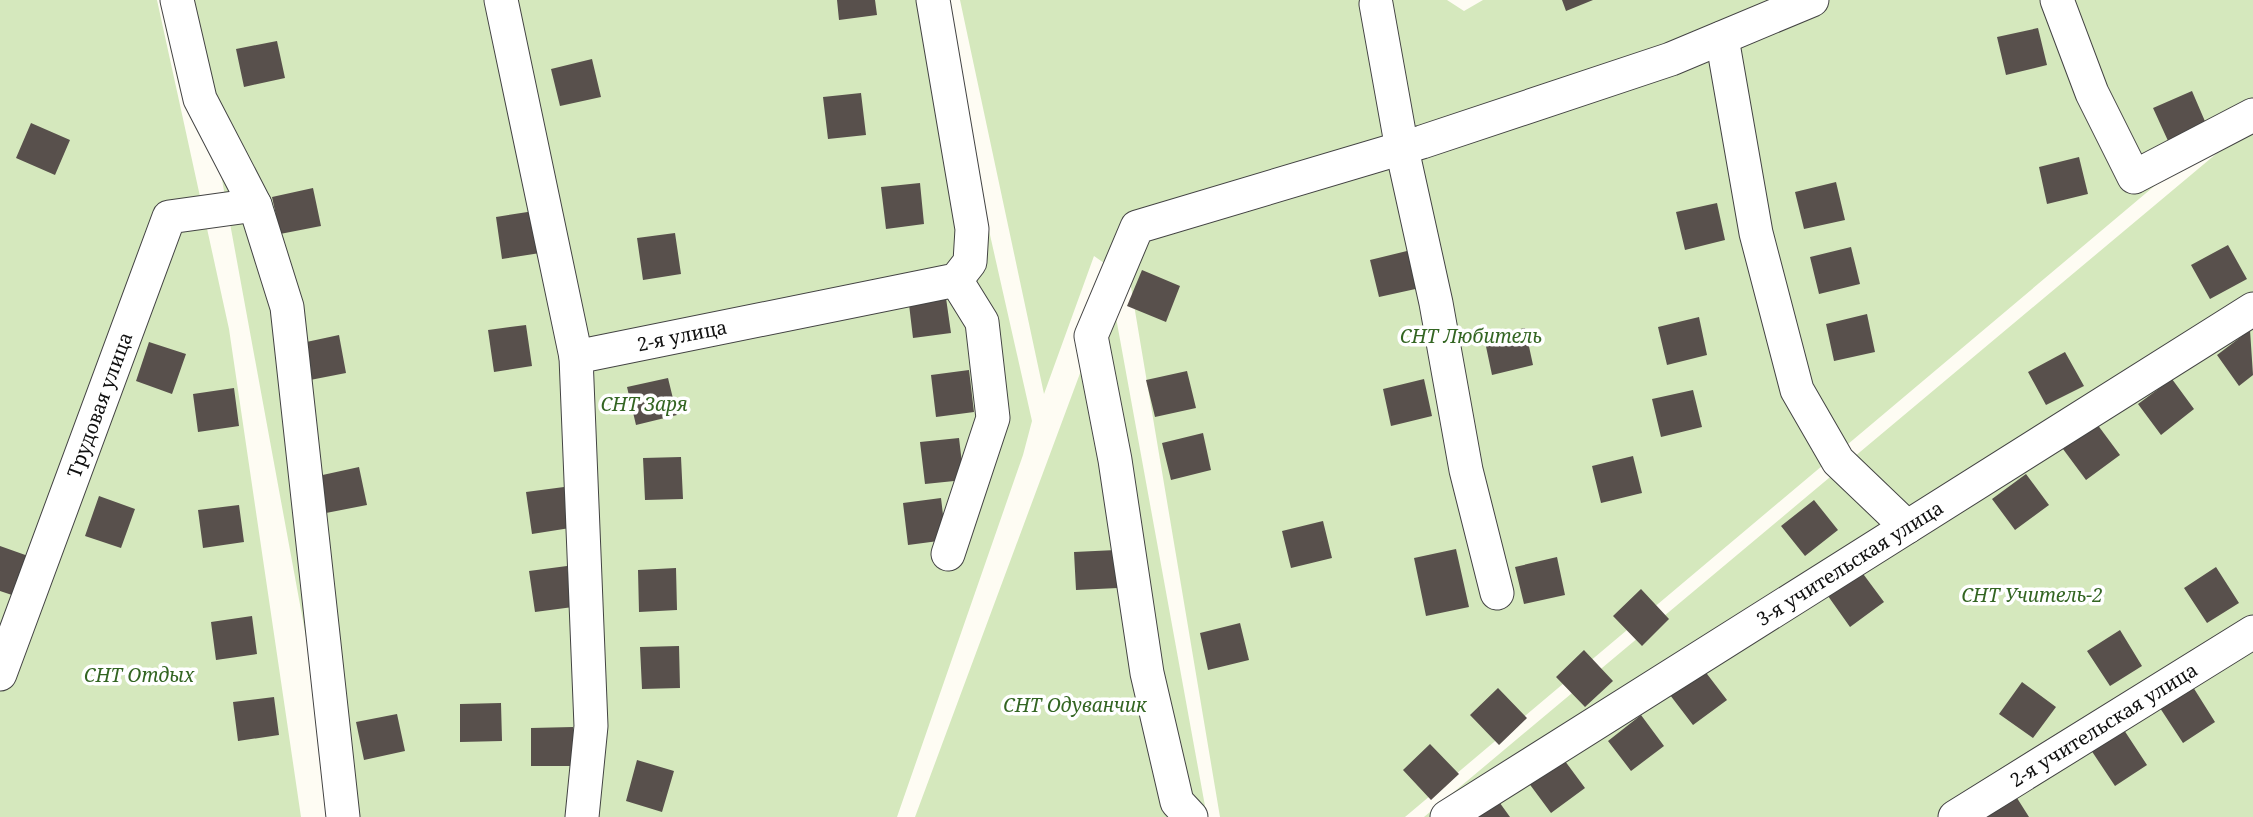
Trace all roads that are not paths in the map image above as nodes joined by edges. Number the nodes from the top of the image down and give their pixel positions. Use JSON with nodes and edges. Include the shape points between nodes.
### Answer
{"nodes":[{"id":1,"x":177,"y":0,"type":"edge"},
{"id":2,"x":501,"y":0,"type":"edge"},
{"id":3,"x":933,"y":0,"type":"edge"},
{"id":4,"x":1812,"y":0,"type":"edge"},
{"id":5,"x":2056,"y":0,"type":"edge"},
{"id":6,"x":1376,"y":4,"type":"dead end"},
{"id":7,"x":1722,"y":38,"type":"junction"},
{"id":8,"x":2253,"y":115,"type":"edge"},
{"id":9,"x":1402,"y":149,"type":"junction"},
{"id":10,"x":254,"y":205,"type":"junction"},
{"id":11,"x":956,"y":280,"type":"junction"},
{"id":12,"x":2253,"y":309,"type":"edge"},
{"id":13,"x":576,"y":357,"type":"junction"},
{"id":14,"x":1907,"y":527,"type":"junction"},
{"id":15,"x":948,"y":554,"type":"dead end"},
{"id":16,"x":1497,"y":593,"type":"dead end"},
{"id":17,"x":2253,"y":632,"type":"edge"},
{"id":18,"x":0,"y":674,"type":"edge"},
{"id":19,"x":343,"y":817,"type":"edge"},
{"id":20,"x":582,"y":817,"type":"edge"},
{"id":21,"x":1191,"y":817,"type":"edge"},
{"id":22,"x":1447,"y":817,"type":"edge"},
{"id":23,"x":1955,"y":817,"type":"edge"}],
"edges":[{"from":1,"to":10,"type":"street","via":[[200,99]]},
{"from":2,"to":13,"type":"street"},
{"from":3,"to":11,"type":"street","via":[[972,229],[970,262]]},
{"from":4,"to":7,"type":"street"},
{"from":5,"to":8,"type":"street","via":[[2092,93],[2134,177]]},
{"from":6,"to":9,"type":"street"},
{"from":7,"to":9,"type":"street"},
{"from":7,"to":14,"type":"street","via":[[1756,233],[1797,390],[1838,461]]},
{"from":9,"to":16,"type":"street","via":[[1466,470]]},
{"from":9,"to":21,"type":"street","via":[[1137,227],[1091,336],[1147,673],[1177,802]]},
{"from":10,"to":18,"type":"street","name":"Трудовая улица","via":[[169,217]]},
{"from":10,"to":19,"type":"street","via":[[287,307]]},
{"from":11,"to":13,"type":"street","name":"2-я улица"},
{"from":11,"to":15,"type":"street","via":[[982,322],[993,418]]},
{"from":12,"to":14,"type":"street","name":"3-я учительская улица"},
{"from":13,"to":20,"type":"street","via":[[591,726]]},
{"from":14,"to":22,"type":"street","name":"3-я учительская улица"},
{"from":17,"to":23,"type":"street","name":"2-я учительская улица"}]}
